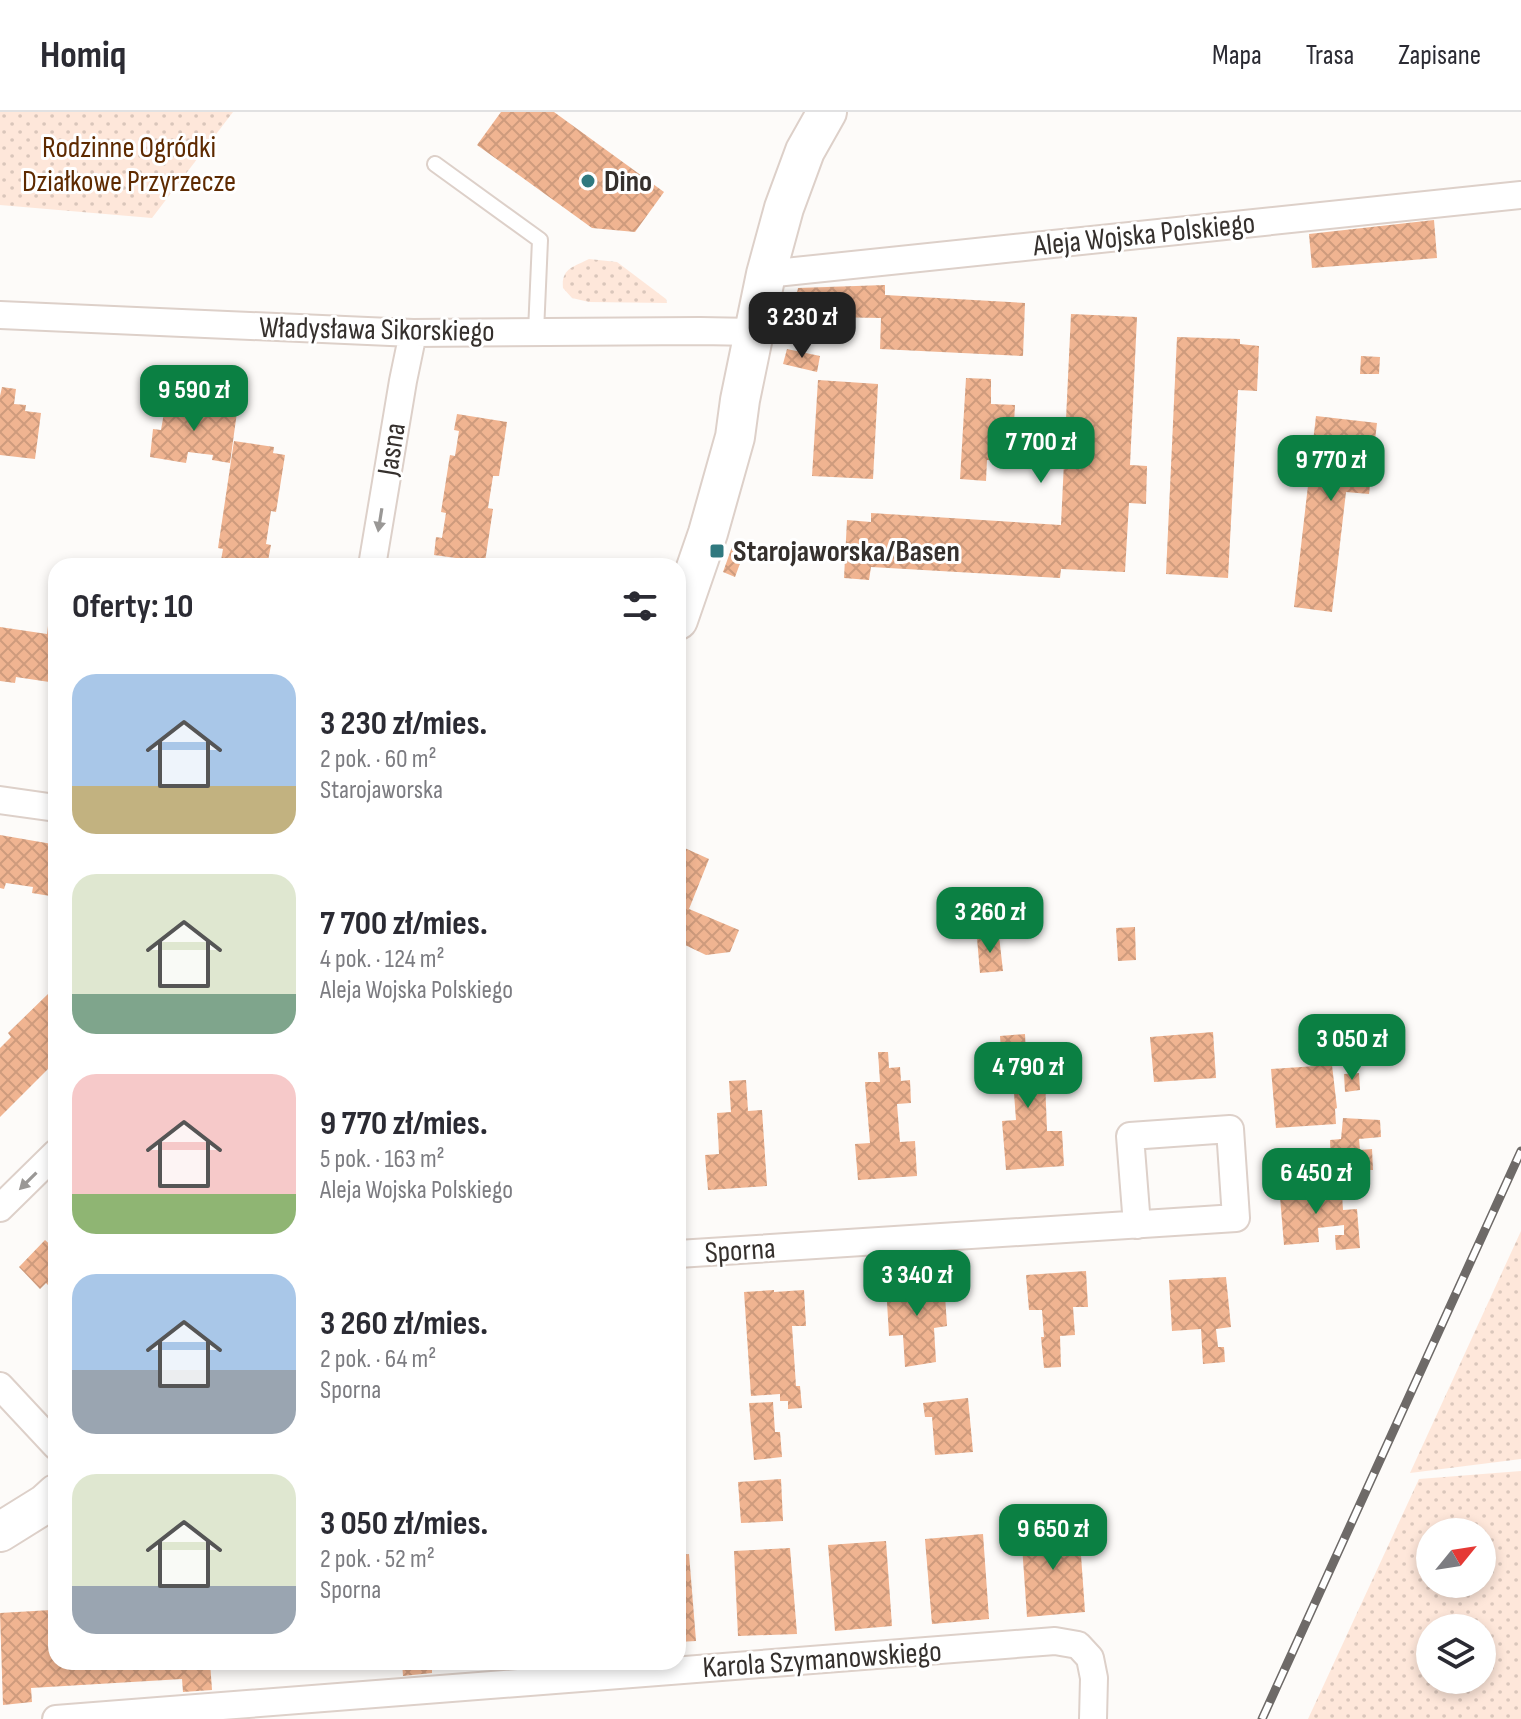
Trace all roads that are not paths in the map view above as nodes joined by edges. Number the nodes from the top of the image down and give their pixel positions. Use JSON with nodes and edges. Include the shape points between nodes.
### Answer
{"nodes":[{"id":1,"x":827,"y":112,"type":"edge"},
{"id":2,"x":435,"y":164,"type":"dead end"},
{"id":3,"x":1521,"y":195,"type":"edge"},
{"id":4,"x":766,"y":274,"type":"junction"},
{"id":5,"x":0,"y":315,"type":"edge"},
{"id":6,"x":536,"y":332,"type":"junction"},
{"id":7,"x":755,"y":332,"type":"junction"},
{"id":8,"x":413,"y":333,"type":"junction"},
{"id":9,"x":373,"y":558,"type":"edge"},
{"id":10,"x":686,"y":597,"type":"edge"},
{"id":11,"x":0,"y":800,"type":"edge"},
{"id":12,"x":48,"y":807,"type":"edge"},
{"id":13,"x":48,"y":1161,"type":"edge"},
{"id":14,"x":0,"y":1208,"type":"edge"},
{"id":15,"x":1137,"y":1225,"type":"junction"},
{"id":16,"x":686,"y":1253,"type":"edge"},
{"id":17,"x":0,"y":1386,"type":"edge"},
{"id":18,"x":48,"y":1437,"type":"edge"},
{"id":19,"x":48,"y":1501,"type":"edge"},
{"id":20,"x":0,"y":1532,"type":"edge"},
{"id":21,"x":684,"y":1670,"type":"edge"},
{"id":22,"x":686,"y":1670,"type":"edge"},
{"id":23,"x":56,"y":1719,"type":"edge"},
{"id":24,"x":1093,"y":1719,"type":"edge"}],
"edges":[{"from":1,"to":4,"type":"street","via":[[805,151]]},
{"from":2,"to":6,"type":"lane","via":[[540,240]]},
{"from":3,"to":4,"type":"street","name":"Aleja Wojska Polskiego"},
{"from":4,"to":7,"type":"street"},
{"from":5,"to":8,"type":"street","name":"Władysława Sikorskiego"},
{"from":6,"to":7,"type":"street","name":"Władysława Sikorskiego"},
{"from":6,"to":8,"type":"street","name":"Władysława Sikorskiego"},
{"from":7,"to":10,"type":"street","via":[[735,437]]},
{"from":8,"to":9,"type":"street","name":"Jasna","one_way":true},
{"from":11,"to":12,"type":"street"},
{"from":13,"to":14,"type":"street","one_way":true},
{"from":15,"to":15,"type":"street","name":"Sporna","via":[[1130,1136],[1230,1129],[1236,1218]]},
{"from":15,"to":16,"type":"street","name":"Sporna"},
{"from":17,"to":18,"type":"street"},
{"from":19,"to":20,"type":"street"},
{"from":21,"to":23,"type":"street","name":"Karola Szymanowskiego"},
{"from":22,"to":24,"type":"street","name":"Karola Szymanowskiego","via":[[1055,1641],[1078,1645],[1090,1658]]}]}
